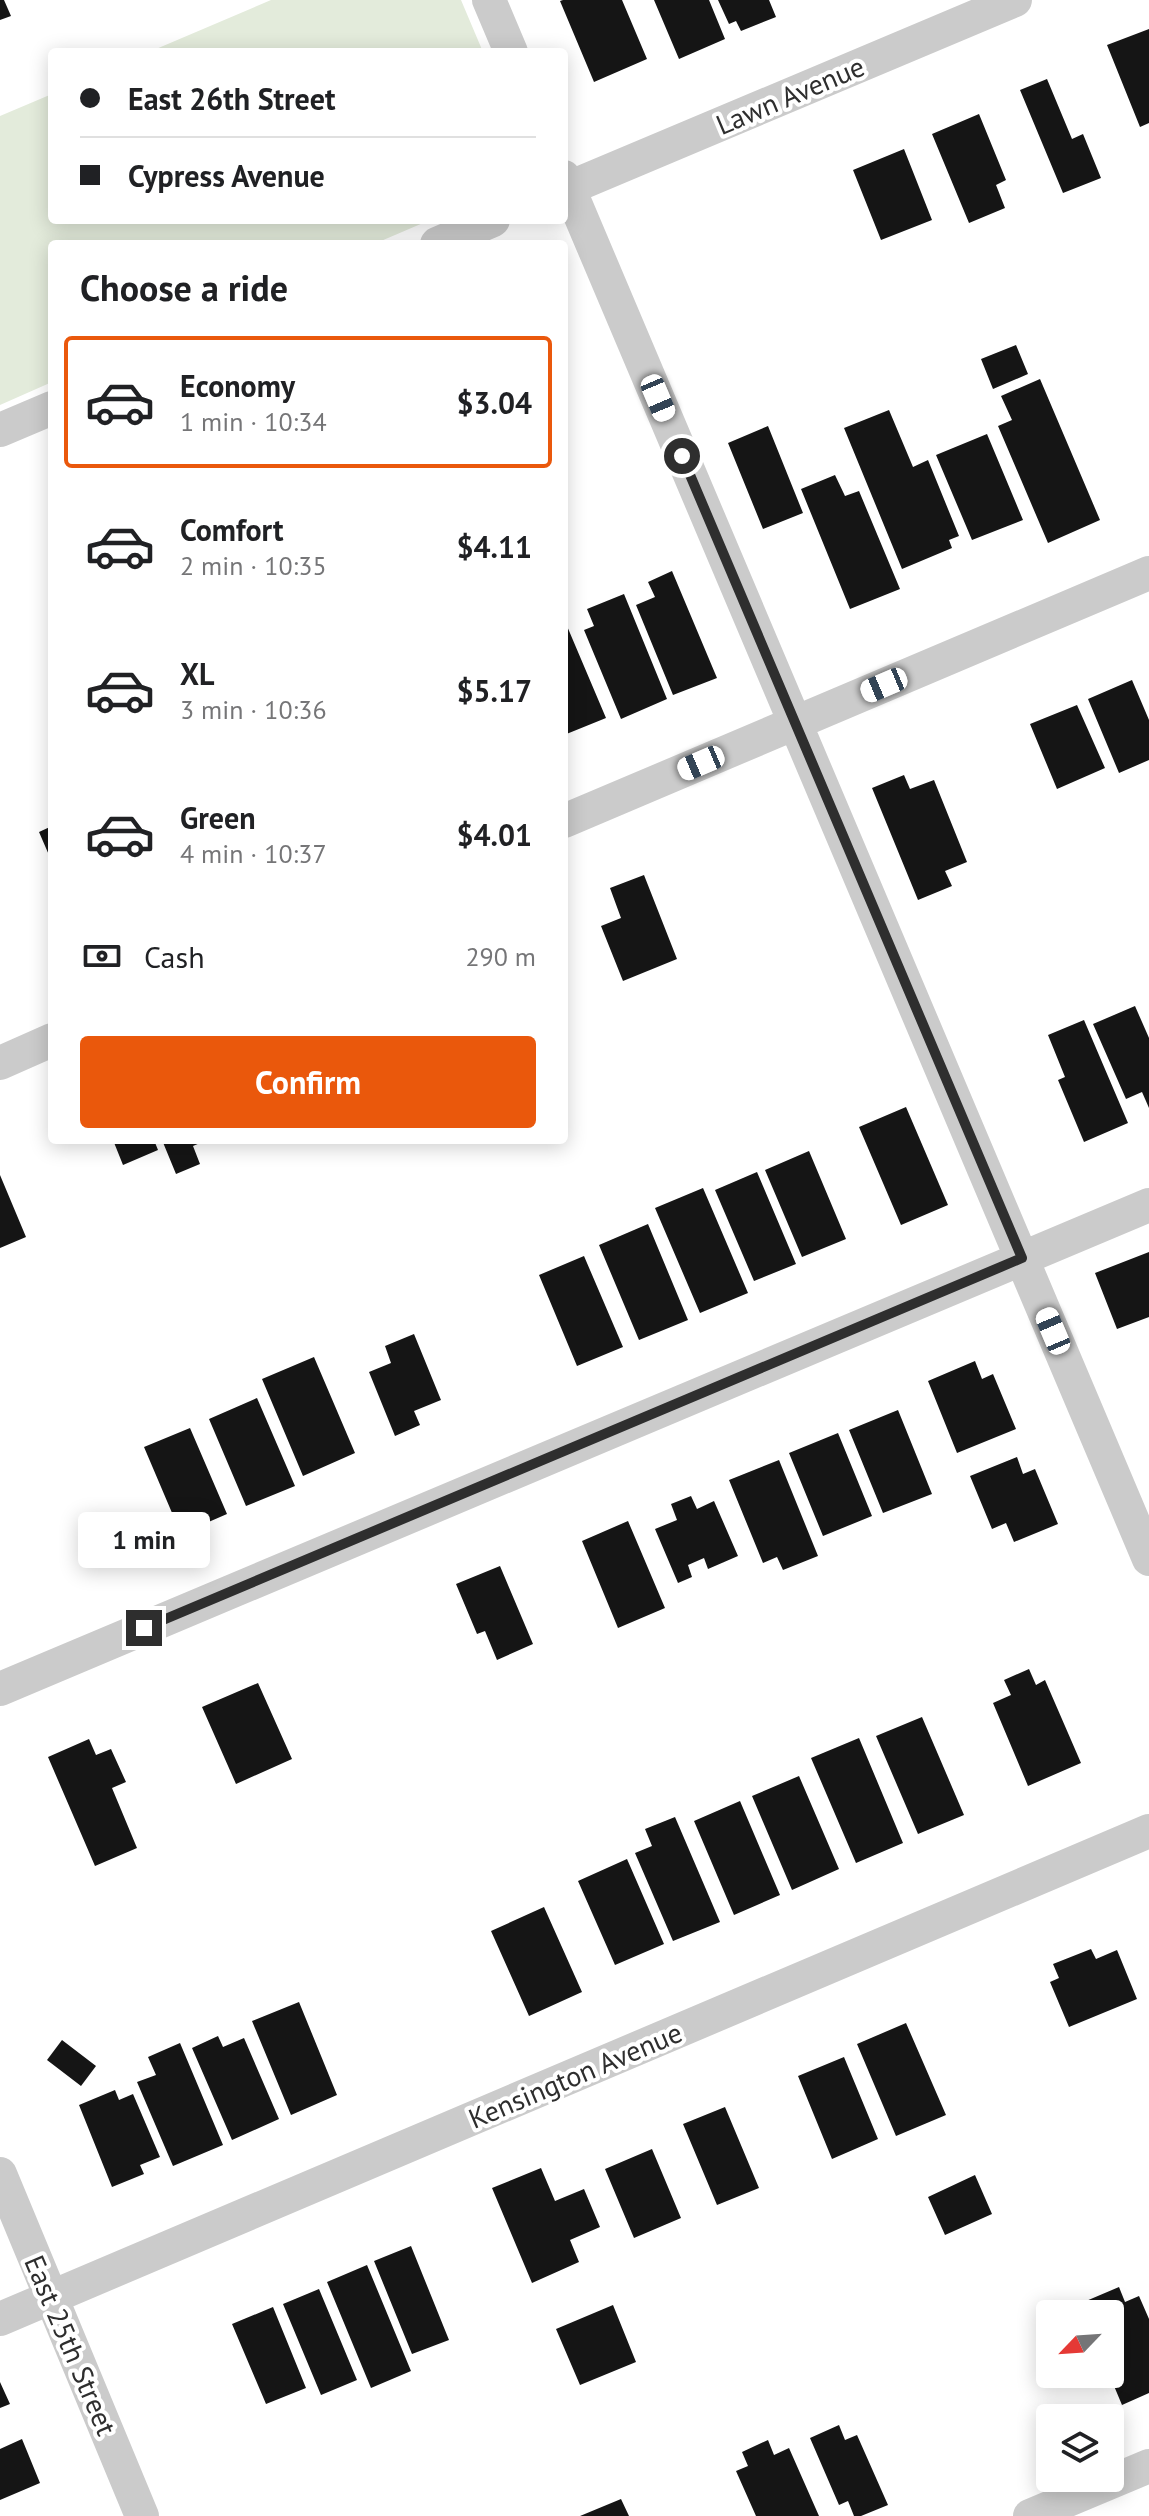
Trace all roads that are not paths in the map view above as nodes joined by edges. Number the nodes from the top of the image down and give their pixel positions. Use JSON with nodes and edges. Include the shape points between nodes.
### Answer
{"nodes":[{"id":1,"x":489,"y":0,"type":"edge"},
{"id":2,"x":1015,"y":0,"type":"edge"},
{"id":3,"x":509,"y":48,"type":"edge"},
{"id":4,"x":568,"y":184,"type":"edge"},
{"id":5,"x":568,"y":192,"type":"edge"},
{"id":6,"x":484,"y":224,"type":"edge"},
{"id":7,"x":446,"y":240,"type":"edge"},
{"id":8,"x":48,"y":410,"type":"edge"},
{"id":9,"x":0,"y":430,"type":"edge"},
{"id":10,"x":1149,"y":573,"type":"edge"},
{"id":11,"x":795,"y":722,"type":"junction"},
{"id":12,"x":568,"y":819,"type":"edge"},
{"id":13,"x":48,"y":1042,"type":"edge"},
{"id":14,"x":0,"y":1063,"type":"edge"},
{"id":15,"x":1149,"y":1205,"type":"edge"},
{"id":16,"x":1022,"y":1258,"type":"junction"},
{"id":17,"x":1149,"y":1559,"type":"edge"},
{"id":18,"x":0,"y":1689,"type":"edge"},
{"id":19,"x":1149,"y":1831,"type":"edge"},
{"id":20,"x":0,"y":2174,"type":"edge"},
{"id":21,"x":51,"y":2298,"type":"junction"},
{"id":22,"x":0,"y":2319,"type":"edge"},
{"id":23,"x":1149,"y":2466,"type":"edge"},
{"id":24,"x":142,"y":2516,"type":"edge"},
{"id":25,"x":1030,"y":2516,"type":"edge"}],
"edges":[{"from":1,"to":3,"type":"street"},
{"from":2,"to":4,"type":"street","name":"Lawn Avenue"},
{"from":5,"to":11,"type":"street"},
{"from":6,"to":7,"type":"street"},
{"from":8,"to":9,"type":"street"},
{"from":10,"to":11,"type":"street"},
{"from":11,"to":12,"type":"street"},
{"from":11,"to":16,"type":"street"},
{"from":13,"to":14,"type":"street"},
{"from":15,"to":16,"type":"street"},
{"from":16,"to":17,"type":"street"},
{"from":16,"to":18,"type":"street"},
{"from":19,"to":21,"type":"street","name":"Kensington Avenue"},
{"from":20,"to":21,"type":"street","name":"East 25th Street"},
{"from":21,"to":22,"type":"street","name":"Kensington Avenue"},
{"from":21,"to":24,"type":"street","name":"East 25th Street"},
{"from":23,"to":25,"type":"street"}]}
